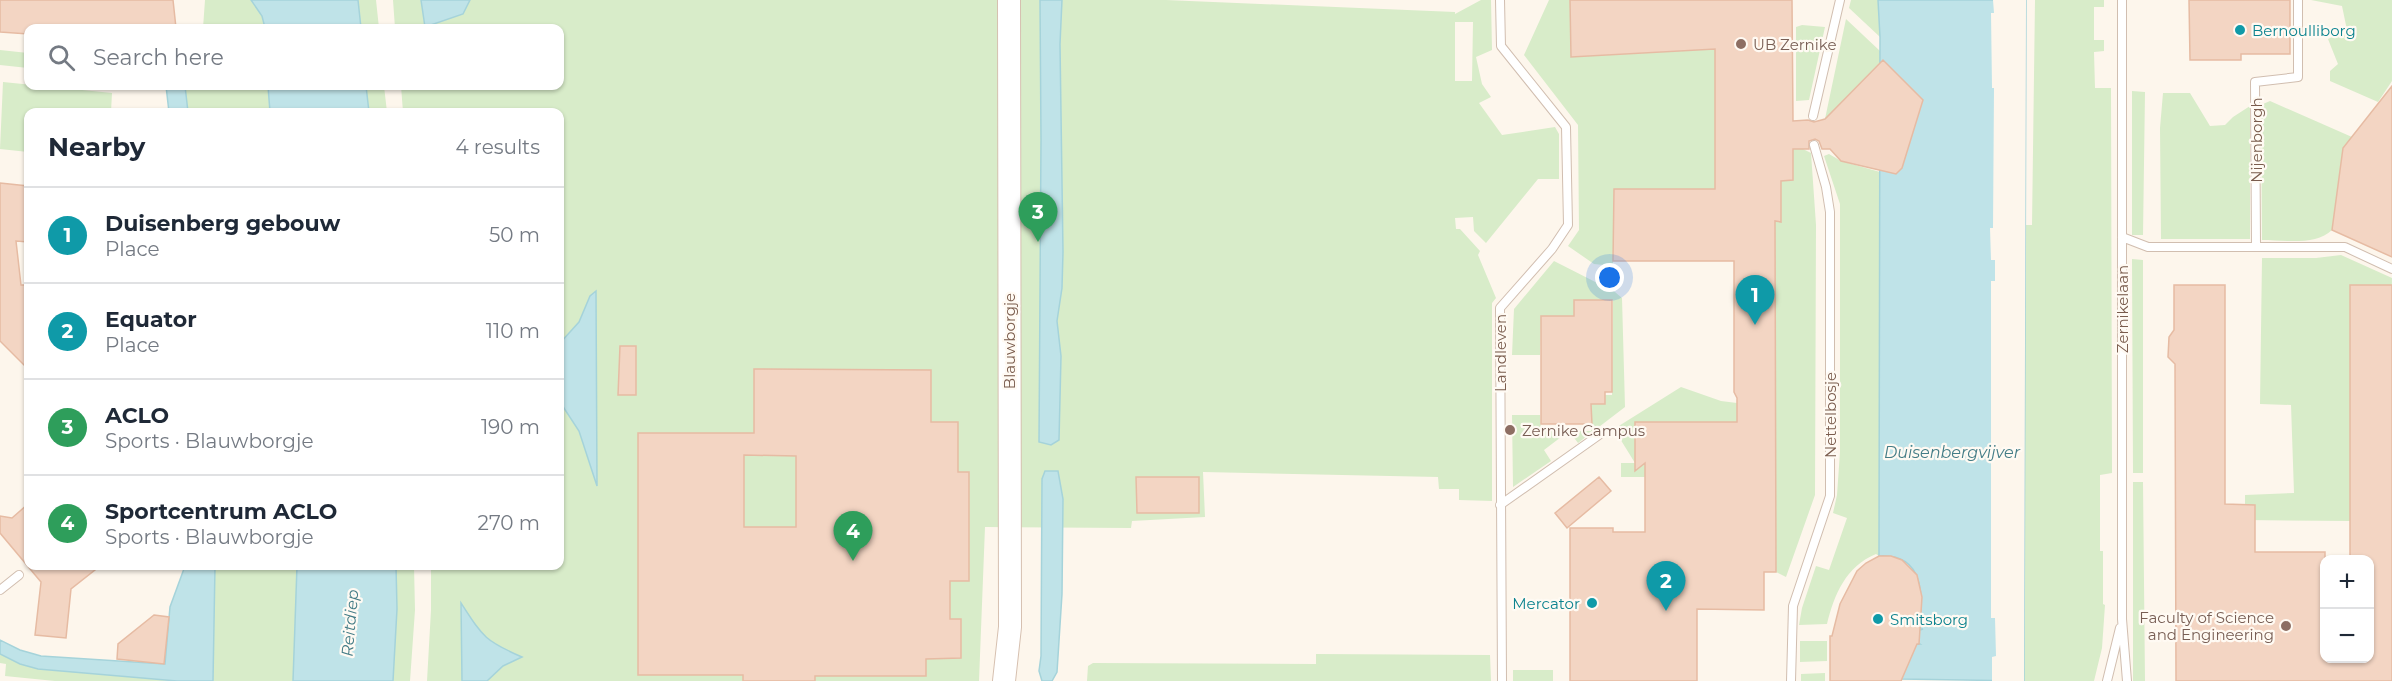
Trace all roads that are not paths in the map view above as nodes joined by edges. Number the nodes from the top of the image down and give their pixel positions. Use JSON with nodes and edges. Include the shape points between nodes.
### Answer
{"nodes":[{"id":1,"x":1009,"y":0,"type":"edge"},
{"id":2,"x":1500,"y":0,"type":"edge"},
{"id":3,"x":1840,"y":0,"type":"edge"},
{"id":4,"x":2122,"y":0,"type":"edge"},
{"id":5,"x":2298,"y":0,"type":"edge"},
{"id":6,"x":1813,"y":116,"type":"dead end"},
{"id":7,"x":1814,"y":145,"type":"dead end"},
{"id":8,"x":2122,"y":237,"type":"junction"},
{"id":9,"x":2256,"y":246,"type":"junction"},
{"id":10,"x":2392,"y":269,"type":"edge"},
{"id":11,"x":1599,"y":435,"type":"dead end"},
{"id":12,"x":1500,"y":505,"type":"junction"},
{"id":13,"x":20,"y":575,"type":"dead end"},
{"id":14,"x":0,"y":590,"type":"edge"},
{"id":15,"x":2122,"y":619,"type":"junction"},
{"id":16,"x":1004,"y":681,"type":"edge"},
{"id":17,"x":1502,"y":681,"type":"edge"},
{"id":18,"x":1791,"y":681,"type":"edge"},
{"id":19,"x":2107,"y":681,"type":"edge"},
{"id":20,"x":2127,"y":681,"type":"edge"}],
"edges":[{"from":1,"to":16,"type":"street","name":"Blauwborgje","via":[[1010,627]]},
{"from":2,"to":12,"type":"lane","name":"Landleven","via":[[1501,46],[1566,127],[1568,225],[1500,308]]},
{"from":3,"to":6,"type":"lane"},
{"from":4,"to":8,"type":"lane","name":"Zernikelaan"},
{"from":5,"to":9,"type":"lane","name":"Nijenborgh","via":[[2298,77],[2255,82]]},
{"from":7,"to":18,"type":"lane","name":"Nettelbosje","via":[[1830,212],[1830,496],[1793,606]]},
{"from":8,"to":9,"type":"lane","via":[[2148,247]]},
{"from":8,"to":15,"type":"lane","name":"Zernikelaan"},
{"from":9,"to":10,"type":"lane","via":[[2345,247]]},
{"from":11,"to":12,"type":"lane"},
{"from":12,"to":17,"type":"lane","name":"Landleven"},
{"from":13,"to":14,"type":"lane"},
{"from":15,"to":19,"type":"lane","name":"Zernikelaan"},
{"from":15,"to":20,"type":"lane","name":"Zernikelaan"}]}
